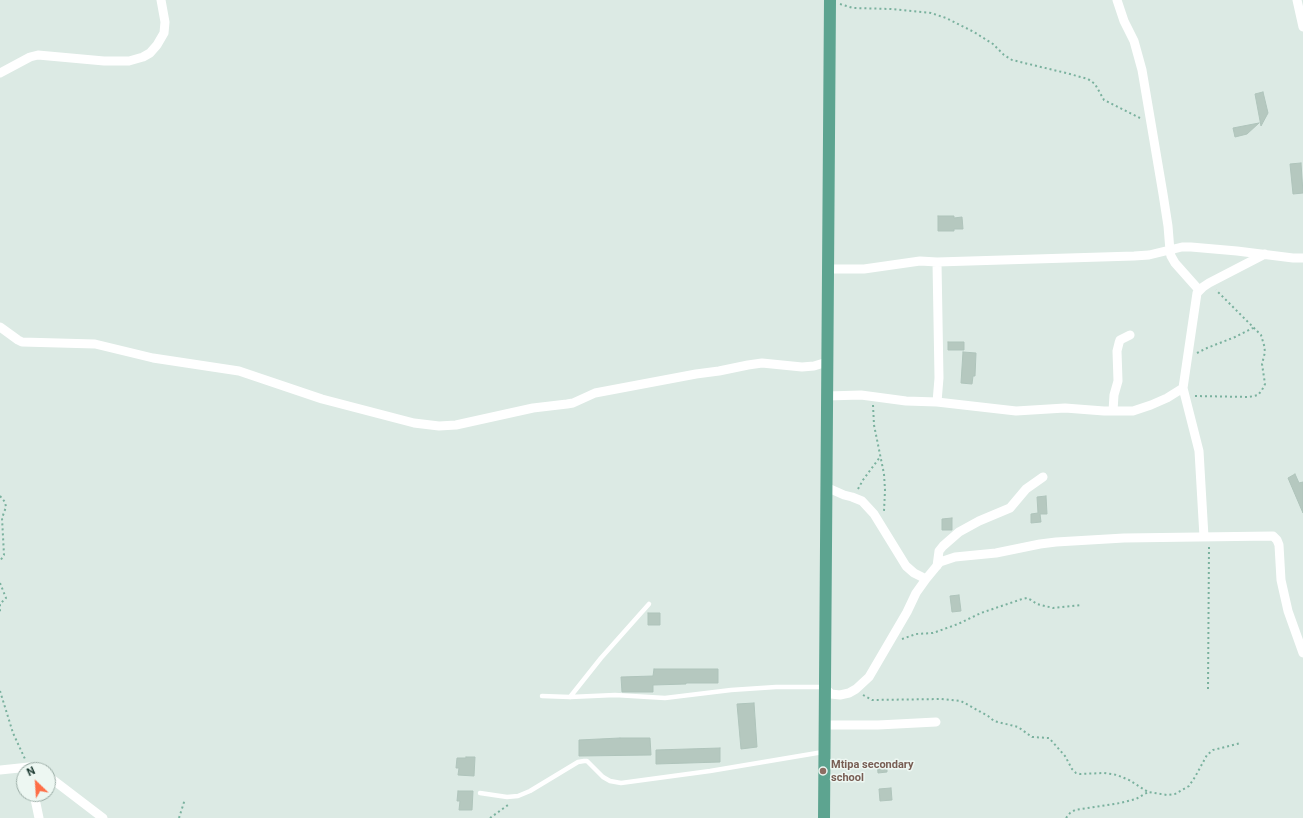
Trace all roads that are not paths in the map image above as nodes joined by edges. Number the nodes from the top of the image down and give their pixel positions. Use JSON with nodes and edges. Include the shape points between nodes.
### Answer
{"nodes":[{"id":1,"x":161,"y":0,"type":"edge"},
{"id":2,"x":830,"y":0,"type":"edge"},
{"id":3,"x":1117,"y":0,"type":"edge"},
{"id":4,"x":1297,"y":0,"type":"edge"},
{"id":5,"x":1303,"y":27,"type":"edge"},
{"id":6,"x":0,"y":73,"type":"edge"},
{"id":7,"x":1170,"y":250,"type":"junction"},
{"id":8,"x":1265,"y":254,"type":"junction"},
{"id":9,"x":1303,"y":258,"type":"edge"},
{"id":10,"x":937,"y":262,"type":"junction"},
{"id":11,"x":828,"y":269,"type":"junction"},
{"id":12,"x":1199,"y":290,"type":"junction"},
{"id":13,"x":0,"y":327,"type":"edge"},
{"id":14,"x":1130,"y":335,"type":"dead end"},
{"id":15,"x":827,"y":362,"type":"junction"},
{"id":16,"x":1184,"y":391,"type":"junction"},
{"id":17,"x":827,"y":396,"type":"junction"},
{"id":18,"x":937,"y":402,"type":"junction"},
{"id":19,"x":1113,"y":411,"type":"junction"},
{"id":20,"x":1043,"y":477,"type":"dead end"},
{"id":21,"x":826,"y":487,"type":"junction"},
{"id":22,"x":1206,"y":537,"type":"junction"},
{"id":23,"x":937,"y":566,"type":"junction"},
{"id":24,"x":926,"y":579,"type":"junction"},
{"id":25,"x":649,"y":604,"type":"dead end"},
{"id":26,"x":1303,"y":653,"type":"edge"},
{"id":27,"x":825,"y":688,"type":"junction"},
{"id":28,"x":542,"y":696,"type":"dead end"},
{"id":29,"x":570,"y":697,"type":"junction"},
{"id":30,"x":936,"y":722,"type":"dead end"},
{"id":31,"x":825,"y":725,"type":"junction"},
{"id":32,"x":825,"y":752,"type":"junction"},
{"id":33,"x":0,"y":770,"type":"edge"},
{"id":34,"x":16,"y":770,"type":"edge"},
{"id":35,"x":56,"y":782,"type":"edge"},
{"id":36,"x":480,"y":793,"type":"dead end"},
{"id":37,"x":36,"y":802,"type":"edge"},
{"id":38,"x":39,"y":818,"type":"edge"},
{"id":39,"x":103,"y":818,"type":"edge"},
{"id":40,"x":824,"y":818,"type":"edge"}],
"edges":[{"from":1,"to":6,"type":"street","via":[[164,33],[150,53],[143,57],[129,61],[104,61],[38,55]]},
{"from":2,"to":11,"type":"main road"},
{"from":3,"to":7,"type":"street","via":[[1134,41],[1142,70]]},
{"from":4,"to":5,"type":"street"},
{"from":7,"to":8,"type":"street","via":[[1191,247]]},
{"from":7,"to":10,"type":"street","via":[[1134,256]]},
{"from":7,"to":12,"type":"street","via":[[1176,263]]},
{"from":8,"to":9,"type":"street"},
{"from":8,"to":12,"type":"street"},
{"from":10,"to":11,"type":"street","via":[[920,261],[864,269]]},
{"from":10,"to":18,"type":"street"},
{"from":11,"to":15,"type":"main road"},
{"from":12,"to":16,"type":"street"},
{"from":13,"to":15,"type":"street","via":[[22,342],[94,344],[153,358],[239,371],[330,401],[414,423],[439,426],[568,404],[595,393],[748,365],[762,363],[802,367]]},
{"from":14,"to":19,"type":"street","via":[[1120,340],[1117,351],[1118,380]]},
{"from":15,"to":17,"type":"main road"},
{"from":16,"to":19,"type":"street","via":[[1133,411]]},
{"from":16,"to":22,"type":"street","via":[[1199,451]]},
{"from":17,"to":18,"type":"street","via":[[861,395]]},
{"from":17,"to":21,"type":"main road"},
{"from":18,"to":19,"type":"street","via":[[1016,411],[1065,408]]},
{"from":20,"to":23,"type":"street","via":[[1026,489],[1010,508],[959,532],[939,551]]},
{"from":21,"to":24,"type":"street","via":[[862,501],[874,514],[906,566]]},
{"from":21,"to":27,"type":"main road"},
{"from":22,"to":23,"type":"street","via":[[1056,542],[996,553],[955,557],[940,562]]},
{"from":22,"to":26,"type":"street","via":[[1275,538],[1281,580]]},
{"from":23,"to":24,"type":"street"},
{"from":24,"to":27,"type":"street","via":[[868,677],[849,693],[831,694]]},
{"from":25,"to":29,"type":"lane"},
{"from":27,"to":29,"type":"lane","via":[[776,687],[665,698],[615,695]]},
{"from":27,"to":31,"type":"main road"},
{"from":28,"to":29,"type":"lane"},
{"from":30,"to":31,"type":"street"},
{"from":31,"to":32,"type":"main road"},
{"from":32,"to":36,"type":"lane","via":[[621,783],[606,779],[584,761],[520,795],[507,797]]},
{"from":32,"to":40,"type":"main road"},
{"from":33,"to":34,"type":"street"},
{"from":35,"to":39,"type":"street"},
{"from":37,"to":38,"type":"street"}]}
